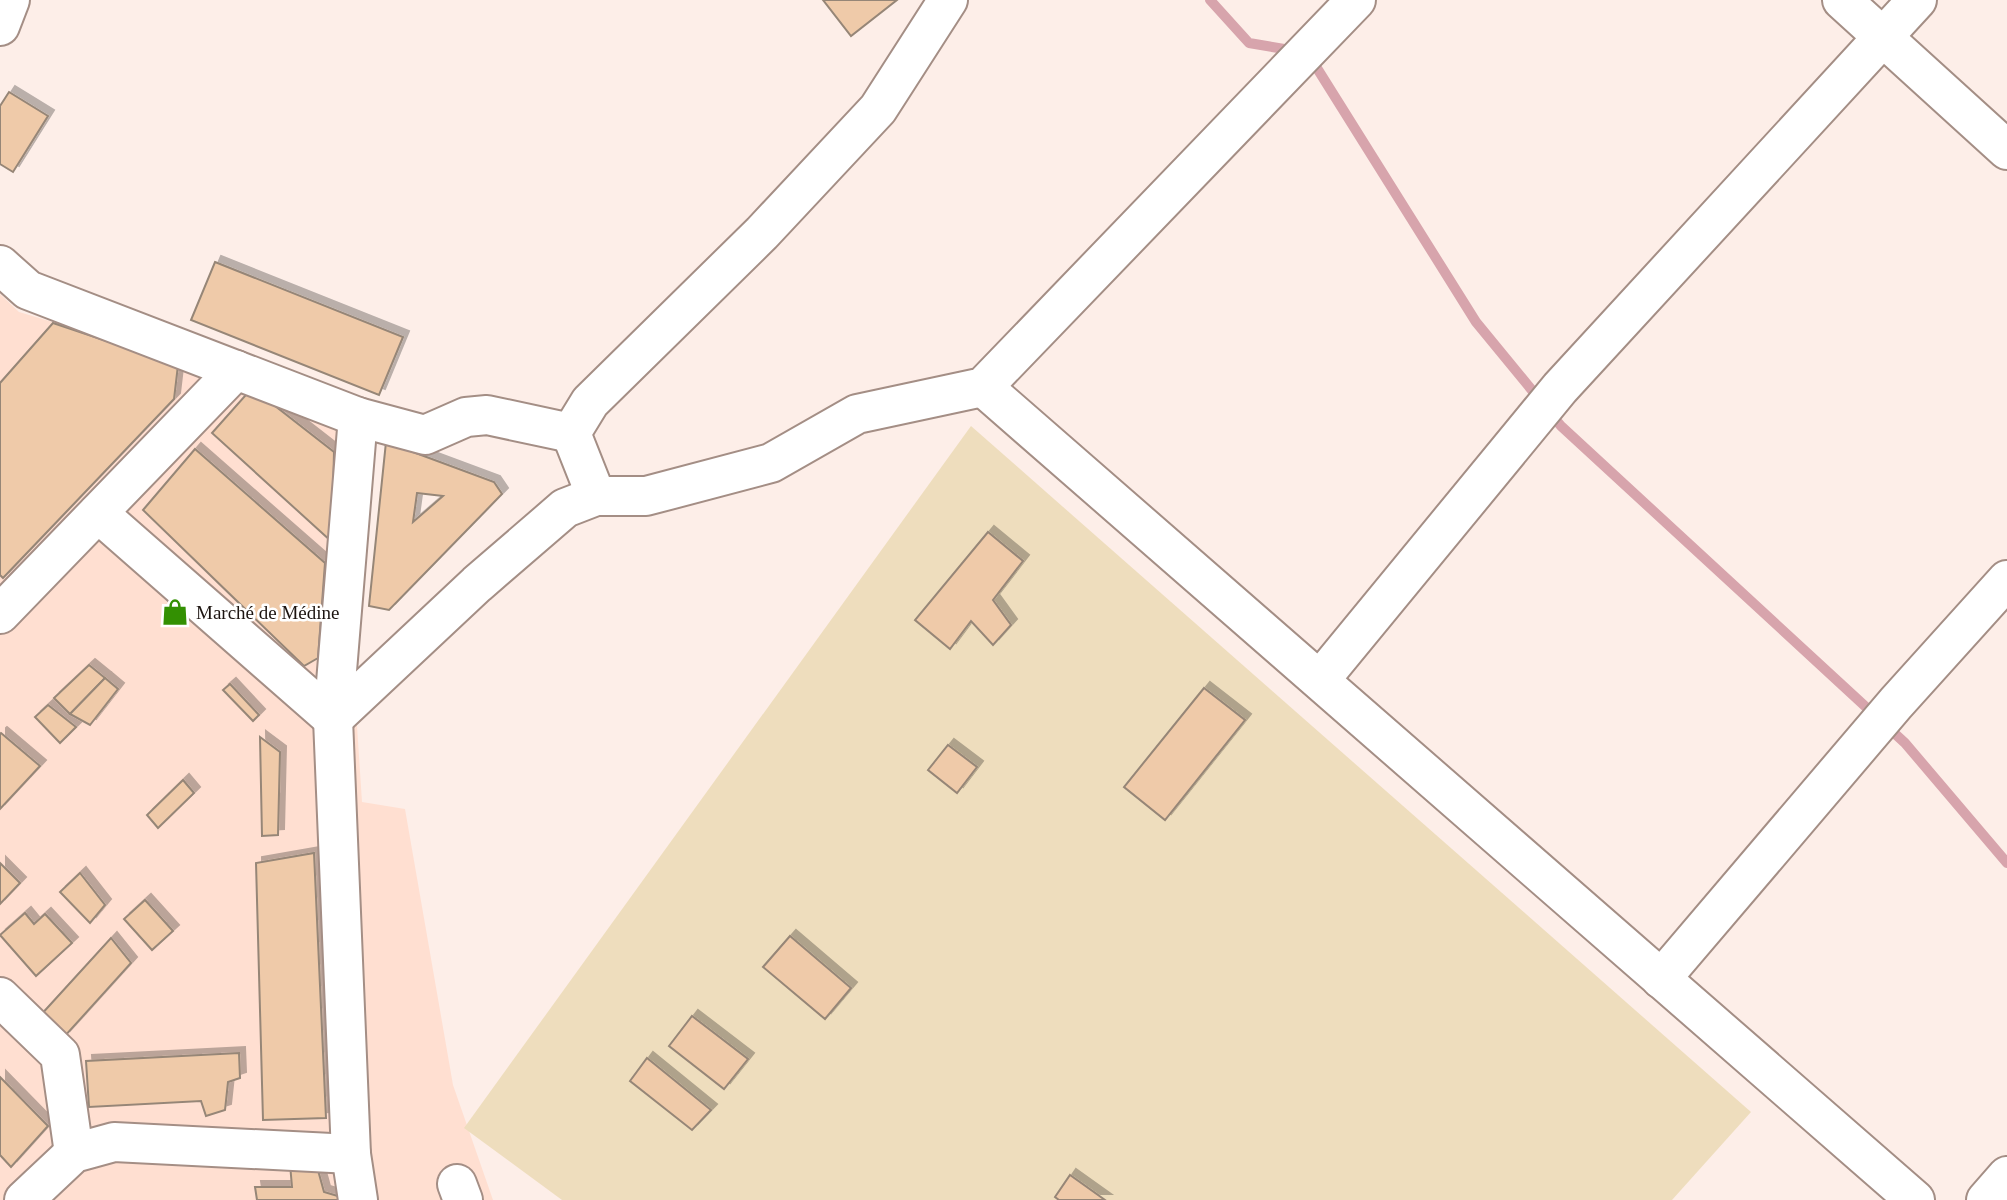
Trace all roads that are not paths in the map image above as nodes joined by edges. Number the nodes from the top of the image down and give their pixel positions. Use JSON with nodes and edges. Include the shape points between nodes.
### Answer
{"nodes":[{"id":1,"x":10,"y":0,"type":"edge"},
{"id":2,"x":948,"y":0,"type":"edge"},
{"id":3,"x":1356,"y":0,"type":"edge"},
{"id":4,"x":1842,"y":0,"type":"edge"},
{"id":5,"x":1917,"y":0,"type":"edge"},
{"id":6,"x":0,"y":26,"type":"edge"},
{"id":7,"x":1883,"y":36,"type":"junction"},
{"id":8,"x":2007,"y":150,"type":"edge"},
{"id":9,"x":0,"y":265,"type":"edge"},
{"id":10,"x":236,"y":370,"type":"junction"},
{"id":11,"x":983,"y":387,"type":"junction"},
{"id":12,"x":358,"y":417,"type":"junction"},
{"id":13,"x":571,"y":433,"type":"junction"},
{"id":14,"x":596,"y":496,"type":"junction"},
{"id":15,"x":98,"y":513,"type":"junction"},
{"id":16,"x":2007,"y":580,"type":"edge"},
{"id":17,"x":0,"y":614,"type":"edge"},
{"id":18,"x":1320,"y":680,"type":"junction"},
{"id":19,"x":333,"y":719,"type":"junction"},
{"id":20,"x":1661,"y":979,"type":"junction"},
{"id":21,"x":0,"y":997,"type":"edge"},
{"id":22,"x":74,"y":1153,"type":"junction"},
{"id":23,"x":351,"y":1154,"type":"junction"},
{"id":24,"x":2007,"y":1176,"type":"edge"},
{"id":25,"x":24,"y":1200,"type":"edge"},
{"id":26,"x":358,"y":1200,"type":"edge"},
{"id":27,"x":1915,"y":1200,"type":"edge"},
{"id":28,"x":1986,"y":1200,"type":"edge"}],
"edges":[{"from":1,"to":6,"type":"street"},
{"from":2,"to":13,"type":"street","via":[[878,109],[590,402]]},
{"from":3,"to":11,"type":"street"},
{"from":4,"to":7,"type":"street"},
{"from":5,"to":7,"type":"street"},
{"from":7,"to":8,"type":"street"},
{"from":7,"to":18,"type":"street","via":[[1560,388]]},
{"from":9,"to":10,"type":"street","via":[[28,290]]},
{"from":10,"to":12,"type":"street"},
{"from":10,"to":15,"type":"street"},
{"from":11,"to":14,"type":"street","via":[[857,414],[771,463],[646,496]]},
{"from":11,"to":18,"type":"street"},
{"from":12,"to":13,"type":"street","via":[[425,435],[466,417],[487,415]]},
{"from":12,"to":19,"type":"street"},
{"from":13,"to":14,"type":"street"},
{"from":14,"to":19,"type":"street","via":[[565,508]]},
{"from":15,"to":17,"type":"street"},
{"from":15,"to":19,"type":"street"},
{"from":16,"to":20,"type":"street"},
{"from":18,"to":20,"type":"street"},
{"from":19,"to":23,"type":"street"},
{"from":20,"to":27,"type":"street"},
{"from":21,"to":22,"type":"street","via":[[61,1055]]},
{"from":22,"to":23,"type":"street","via":[[114,1142]]},
{"from":22,"to":25,"type":"street"},
{"from":23,"to":26,"type":"street"},
{"from":24,"to":28,"type":"street"}]}
